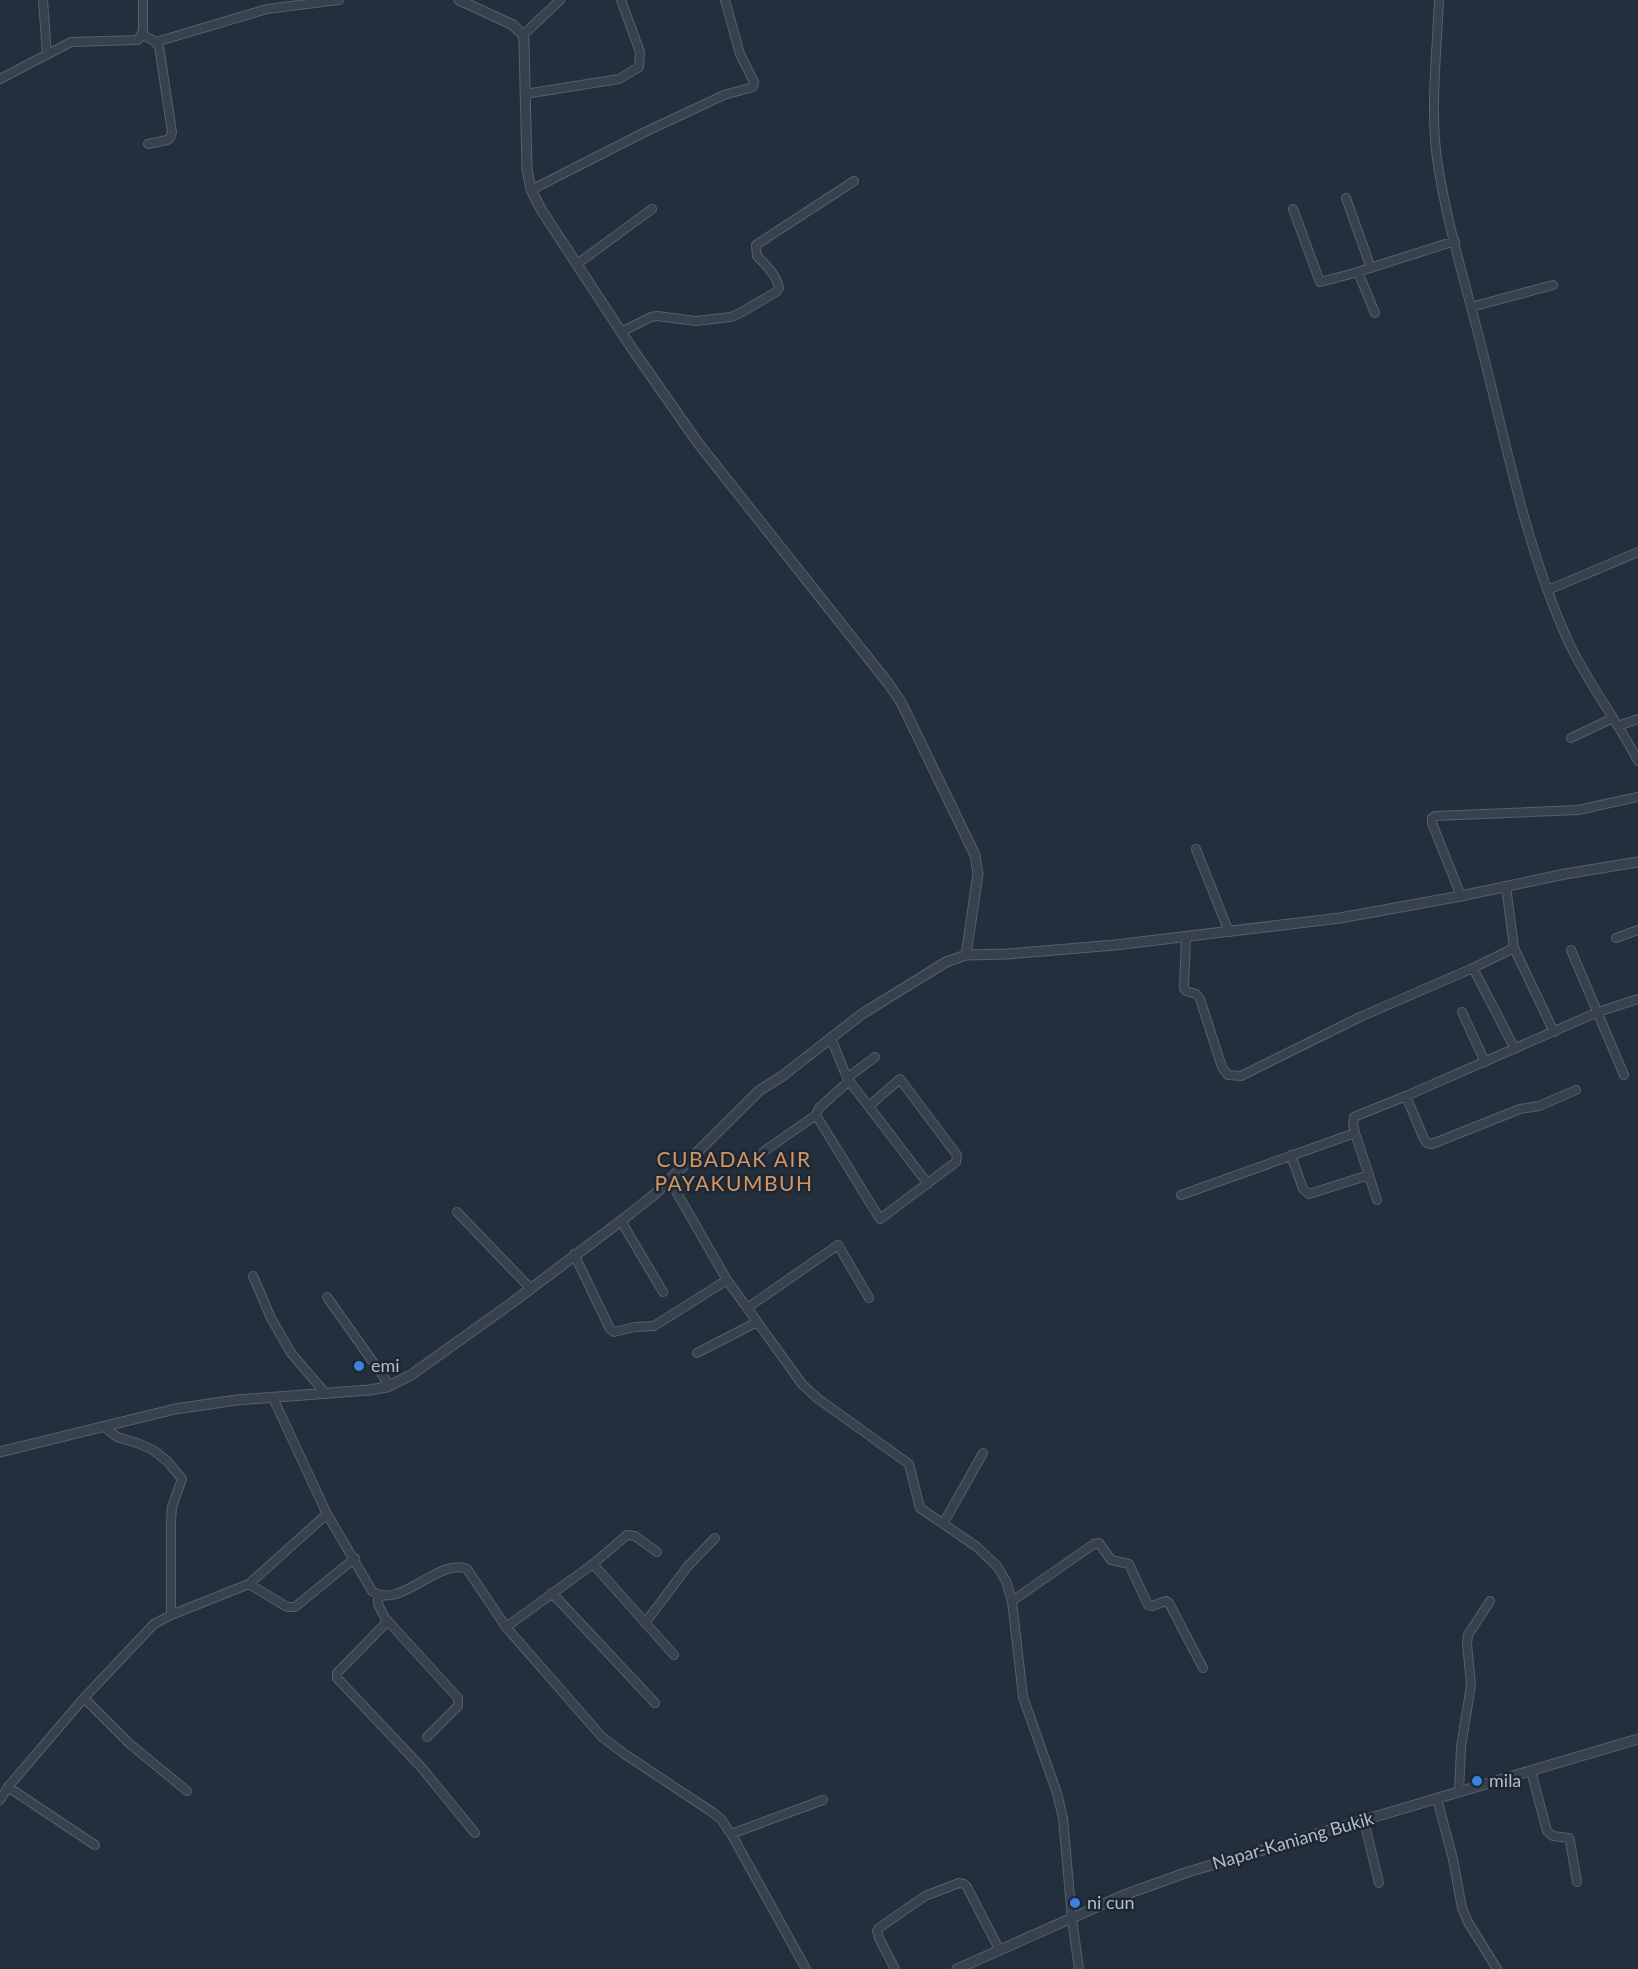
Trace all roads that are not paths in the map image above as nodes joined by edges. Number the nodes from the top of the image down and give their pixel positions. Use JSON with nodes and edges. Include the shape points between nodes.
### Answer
{"nodes":[{"id":1,"x":44,"y":0,"type":"edge"},
{"id":2,"x":143,"y":0,"type":"edge"},
{"id":3,"x":339,"y":0,"type":"edge"},
{"id":4,"x":459,"y":0,"type":"edge"},
{"id":5,"x":560,"y":0,"type":"edge"},
{"id":6,"x":621,"y":0,"type":"edge"},
{"id":7,"x":726,"y":0,"type":"edge"},
{"id":8,"x":1439,"y":0,"type":"edge"},
{"id":9,"x":518,"y":30,"type":"junction"},
{"id":10,"x":142,"y":35,"type":"junction"},
{"id":11,"x":156,"y":42,"type":"junction"},
{"id":12,"x":47,"y":55,"type":"junction"},
{"id":13,"x":0,"y":79,"type":"edge"},
{"id":14,"x":525,"y":94,"type":"junction"},
{"id":15,"x":148,"y":144,"type":"dead end"},
{"id":16,"x":854,"y":181,"type":"dead end"},
{"id":17,"x":531,"y":190,"type":"junction"},
{"id":18,"x":1346,"y":198,"type":"dead end"},
{"id":19,"x":652,"y":209,"type":"dead end"},
{"id":20,"x":1293,"y":209,"type":"dead end"},
{"id":21,"x":1455,"y":241,"type":"junction"},
{"id":22,"x":577,"y":264,"type":"junction"},
{"id":23,"x":1371,"y":268,"type":"junction"},
{"id":24,"x":1358,"y":272,"type":"junction"},
{"id":25,"x":1553,"y":285,"type":"dead end"},
{"id":26,"x":1471,"y":307,"type":"junction"},
{"id":27,"x":1376,"y":313,"type":"dead end"},
{"id":28,"x":621,"y":332,"type":"junction"},
{"id":29,"x":1638,"y":552,"type":"edge"},
{"id":30,"x":1548,"y":590,"type":"junction"},
{"id":31,"x":1613,"y":718,"type":"junction"},
{"id":32,"x":1638,"y":718,"type":"edge"},
{"id":33,"x":1617,"y":726,"type":"junction"},
{"id":34,"x":1571,"y":738,"type":"dead end"},
{"id":35,"x":1638,"y":761,"type":"edge"},
{"id":36,"x":1638,"y":797,"type":"edge"},
{"id":37,"x":1196,"y":849,"type":"dead end"},
{"id":38,"x":1638,"y":862,"type":"edge"},
{"id":39,"x":1506,"y":886,"type":"junction"},
{"id":40,"x":1461,"y":897,"type":"junction"},
{"id":41,"x":1638,"y":930,"type":"edge"},
{"id":42,"x":1229,"y":932,"type":"junction"},
{"id":43,"x":1186,"y":937,"type":"junction"},
{"id":44,"x":1616,"y":938,"type":"dead end"},
{"id":45,"x":1514,"y":948,"type":"junction"},
{"id":46,"x":1571,"y":950,"type":"dead end"},
{"id":47,"x":966,"y":955,"type":"junction"},
{"id":48,"x":1473,"y":968,"type":"junction"},
{"id":49,"x":1638,"y":999,"type":"edge"},
{"id":50,"x":1462,"y":1012,"type":"dead end"},
{"id":51,"x":1598,"y":1012,"type":"junction"},
{"id":52,"x":1554,"y":1032,"type":"junction"},
{"id":53,"x":831,"y":1038,"type":"junction"},
{"id":54,"x":1515,"y":1049,"type":"junction"},
{"id":55,"x":875,"y":1058,"type":"dead end"},
{"id":56,"x":1485,"y":1062,"type":"junction"},
{"id":57,"x":1623,"y":1075,"type":"dead end"},
{"id":58,"x":848,"y":1079,"type":"junction"},
{"id":59,"x":1576,"y":1090,"type":"dead end"},
{"id":60,"x":1406,"y":1096,"type":"junction"},
{"id":61,"x":869,"y":1106,"type":"junction"},
{"id":62,"x":816,"y":1115,"type":"junction"},
{"id":63,"x":1355,"y":1133,"type":"junction"},
{"id":64,"x":763,"y":1152,"type":"dead end"},
{"id":65,"x":1292,"y":1155,"type":"junction"},
{"id":66,"x":1369,"y":1175,"type":"junction"},
{"id":67,"x":669,"y":1179,"type":"junction"},
{"id":68,"x":928,"y":1184,"type":"junction"},
{"id":69,"x":1181,"y":1195,"type":"dead end"},
{"id":70,"x":1377,"y":1200,"type":"dead end"},
{"id":71,"x":457,"y":1212,"type":"dead end"},
{"id":72,"x":621,"y":1221,"type":"junction"},
{"id":73,"x":574,"y":1254,"type":"junction"},
{"id":74,"x":253,"y":1276,"type":"dead end"},
{"id":75,"x":727,"y":1280,"type":"junction"},
{"id":76,"x":531,"y":1288,"type":"junction"},
{"id":77,"x":663,"y":1292,"type":"dead end"},
{"id":78,"x":327,"y":1297,"type":"dead end"},
{"id":79,"x":869,"y":1298,"type":"dead end"},
{"id":80,"x":747,"y":1308,"type":"junction"},
{"id":81,"x":757,"y":1322,"type":"junction"},
{"id":82,"x":698,"y":1353,"type":"dead end"},
{"id":83,"x":390,"y":1386,"type":"junction"},
{"id":84,"x":326,"y":1394,"type":"junction"},
{"id":85,"x":273,"y":1398,"type":"junction"},
{"id":86,"x":103,"y":1426,"type":"junction"},
{"id":87,"x":0,"y":1452,"type":"edge"},
{"id":88,"x":983,"y":1453,"type":"dead end"},
{"id":89,"x":327,"y":1514,"type":"junction"},
{"id":90,"x":943,"y":1524,"type":"junction"},
{"id":91,"x":715,"y":1538,"type":"dead end"},
{"id":92,"x":657,"y":1552,"type":"dead end"},
{"id":93,"x":355,"y":1558,"type":"junction"},
{"id":94,"x":593,"y":1563,"type":"junction"},
{"id":95,"x":249,"y":1584,"type":"junction"},
{"id":96,"x":552,"y":1593,"type":"junction"},
{"id":97,"x":378,"y":1596,"type":"junction"},
{"id":98,"x":1012,"y":1601,"type":"junction"},
{"id":99,"x":1490,"y":1601,"type":"dead end"},
{"id":100,"x":171,"y":1615,"type":"junction"},
{"id":101,"x":388,"y":1621,"type":"junction"},
{"id":102,"x":645,"y":1623,"type":"junction"},
{"id":103,"x":506,"y":1627,"type":"junction"},
{"id":104,"x":674,"y":1655,"type":"dead end"},
{"id":105,"x":1203,"y":1668,"type":"dead end"},
{"id":106,"x":84,"y":1698,"type":"junction"},
{"id":107,"x":655,"y":1703,"type":"dead end"},
{"id":108,"x":427,"y":1737,"type":"dead end"},
{"id":109,"x":1638,"y":1739,"type":"edge"},
{"id":110,"x":1531,"y":1771,"type":"junction"},
{"id":111,"x":8,"y":1787,"type":"junction"},
{"id":112,"x":187,"y":1791,"type":"dead end"},
{"id":113,"x":1459,"y":1792,"type":"junction"},
{"id":114,"x":1437,"y":1799,"type":"junction"},
{"id":115,"x":0,"y":1800,"type":"edge"},
{"id":116,"x":823,"y":1800,"type":"dead end"},
{"id":117,"x":1364,"y":1821,"type":"junction"},
{"id":118,"x":475,"y":1833,"type":"dead end"},
{"id":119,"x":731,"y":1834,"type":"junction"},
{"id":120,"x":95,"y":1845,"type":"dead end"},
{"id":121,"x":1577,"y":1882,"type":"dead end"},
{"id":122,"x":1379,"y":1883,"type":"dead end"},
{"id":123,"x":1072,"y":1919,"type":"junction"},
{"id":124,"x":999,"y":1949,"type":"junction"},
{"id":125,"x":806,"y":1969,"type":"edge"},
{"id":126,"x":895,"y":1969,"type":"edge"},
{"id":127,"x":957,"y":1969,"type":"edge"},
{"id":128,"x":1079,"y":1969,"type":"edge"},
{"id":129,"x":1497,"y":1969,"type":"edge"}],
"edges":[{"from":1,"to":12,"type":"street"},
{"from":2,"to":10,"type":"street"},
{"from":3,"to":11,"type":"street","via":[[267,9]]},
{"from":4,"to":9,"type":"street"},
{"from":5,"to":9,"type":"street"},
{"from":6,"to":14,"type":"street","via":[[640,52],[639,67],[619,79]]},
{"from":7,"to":17,"type":"street","via":[[753,87],[724,95]]},
{"from":8,"to":21,"type":"street","via":[[1437,158]]},
{"from":9,"to":14,"type":"street","via":[[524,42]]},
{"from":10,"to":11,"type":"street"},
{"from":10,"to":12,"type":"street","via":[[136,40],[71,42]]},
{"from":11,"to":15,"type":"street","via":[[172,132],[167,140]]},
{"from":12,"to":13,"type":"street"},
{"from":14,"to":17,"type":"street"},
{"from":16,"to":28,"type":"street","via":[[756,245],[757,256],[779,284],[776,292],[731,316],[696,321],[651,316]]},
{"from":17,"to":22,"type":"street"},
{"from":18,"to":23,"type":"street"},
{"from":19,"to":22,"type":"street"},
{"from":20,"to":24,"type":"street","via":[[1320,282]]},
{"from":21,"to":23,"type":"street"},
{"from":21,"to":26,"type":"street"},
{"from":22,"to":28,"type":"street"},
{"from":23,"to":24,"type":"street"},
{"from":24,"to":27,"type":"street"},
{"from":25,"to":26,"type":"street"},
{"from":26,"to":30,"type":"street","via":[[1517,495]]},
{"from":28,"to":47,"type":"street","via":[[698,443],[893,691],[975,855],[978,874]]},
{"from":29,"to":30,"type":"street"},
{"from":30,"to":31,"type":"street","via":[[1587,679]]},
{"from":31,"to":33,"type":"street"},
{"from":31,"to":34,"type":"street"},
{"from":32,"to":33,"type":"street"},
{"from":33,"to":35,"type":"street"},
{"from":36,"to":40,"type":"street","via":[[1578,810],[1435,816],[1432,823]]},
{"from":37,"to":42,"type":"street"},
{"from":38,"to":39,"type":"street"},
{"from":39,"to":40,"type":"street"},
{"from":39,"to":45,"type":"street"},
{"from":40,"to":42,"type":"street"},
{"from":41,"to":44,"type":"street"},
{"from":42,"to":43,"type":"street"},
{"from":43,"to":47,"type":"street"},
{"from":43,"to":48,"type":"street","via":[[1184,988],[1200,999],[1222,1067],[1228,1076],[1235,1077]]},
{"from":45,"to":48,"type":"street"},
{"from":45,"to":52,"type":"street"},
{"from":46,"to":51,"type":"street"},
{"from":47,"to":53,"type":"street","via":[[912,982]]},
{"from":48,"to":54,"type":"street"},
{"from":49,"to":51,"type":"street"},
{"from":50,"to":56,"type":"street"},
{"from":51,"to":52,"type":"street"},
{"from":51,"to":57,"type":"street"},
{"from":52,"to":54,"type":"street"},
{"from":53,"to":58,"type":"street"},
{"from":53,"to":67,"type":"street","via":[[760,1090]]},
{"from":54,"to":56,"type":"street"},
{"from":55,"to":58,"type":"street"},
{"from":56,"to":60,"type":"street"},
{"from":58,"to":61,"type":"street"},
{"from":58,"to":62,"type":"street"},
{"from":59,"to":60,"type":"street","via":[[1432,1144],[1424,1139]]},
{"from":60,"to":63,"type":"street","via":[[1354,1117]]},
{"from":61,"to":68,"type":"street"},
{"from":61,"to":68,"type":"street","via":[[900,1079],[942,1133],[955,1151],[956,1162]]},
{"from":62,"to":64,"type":"street"},
{"from":62,"to":68,"type":"street","via":[[880,1219]]},
{"from":63,"to":65,"type":"street"},
{"from":63,"to":66,"type":"street"},
{"from":65,"to":66,"type":"street","via":[[1303,1189],[1309,1194]]},
{"from":65,"to":69,"type":"street"},
{"from":66,"to":70,"type":"street"},
{"from":67,"to":72,"type":"street"},
{"from":67,"to":75,"type":"street"},
{"from":71,"to":76,"type":"street"},
{"from":72,"to":73,"type":"street"},
{"from":72,"to":77,"type":"street"},
{"from":73,"to":75,"type":"street","via":[[614,1332],[654,1326]]},
{"from":73,"to":76,"type":"street"},
{"from":74,"to":84,"type":"street","via":[[291,1353]]},
{"from":75,"to":80,"type":"street"},
{"from":76,"to":83,"type":"street"},
{"from":78,"to":83,"type":"street"},
{"from":79,"to":80,"type":"street","via":[[838,1245]]},
{"from":80,"to":81,"type":"street"},
{"from":81,"to":82,"type":"street"},
{"from":81,"to":90,"type":"street","via":[[808,1390],[909,1464],[920,1508]]},
{"from":83,"to":84,"type":"street"},
{"from":84,"to":85,"type":"street"},
{"from":85,"to":86,"type":"street","via":[[175,1409]]},
{"from":85,"to":89,"type":"street"},
{"from":86,"to":87,"type":"street"},
{"from":86,"to":100,"type":"street","via":[[117,1437],[153,1450],[182,1479],[172,1507]]},
{"from":88,"to":90,"type":"street"},
{"from":89,"to":93,"type":"street"},
{"from":89,"to":95,"type":"street"},
{"from":90,"to":98,"type":"street","via":[[977,1547],[996,1566]]},
{"from":91,"to":102,"type":"street","via":[[688,1566]]},
{"from":92,"to":94,"type":"street","via":[[629,1534]]},
{"from":93,"to":95,"type":"street","via":[[292,1608]]},
{"from":93,"to":97,"type":"street"},
{"from":94,"to":96,"type":"street"},
{"from":94,"to":102,"type":"street"},
{"from":95,"to":100,"type":"street"},
{"from":96,"to":103,"type":"street"},
{"from":96,"to":107,"type":"street"},
{"from":97,"to":101,"type":"street","via":[[380,1610]]},
{"from":97,"to":103,"type":"street","via":[[393,1595],[450,1568],[461,1567],[470,1572]]},
{"from":98,"to":105,"type":"street","via":[[1099,1543],[1111,1560],[1130,1564],[1148,1605],[1169,1603]]},
{"from":98,"to":123,"type":"street","via":[[1023,1697],[1063,1818]]},
{"from":99,"to":113,"type":"street","via":[[1471,1628],[1467,1644],[1471,1686],[1461,1746]]},
{"from":100,"to":106,"type":"street","via":[[154,1624]]},
{"from":101,"to":108,"type":"street","via":[[458,1698],[458,1706]]},
{"from":101,"to":118,"type":"street","via":[[336,1678],[421,1767]]},
{"from":102,"to":104,"type":"street"},
{"from":103,"to":119,"type":"street","via":[[602,1737],[703,1805],[721,1819]]},
{"from":106,"to":111,"type":"street"},
{"from":106,"to":112,"type":"street","via":[[123,1738]]},
{"from":109,"to":110,"type":"street","name":"Napar-Kaniang Bukik"},
{"from":110,"to":113,"type":"street","name":"Napar-Kaniang Bukik"},
{"from":110,"to":121,"type":"street","via":[[1547,1831],[1569,1838]]},
{"from":111,"to":115,"type":"street"},
{"from":111,"to":120,"type":"street"},
{"from":113,"to":114,"type":"street","name":"Napar-Kaniang Bukik"},
{"from":114,"to":117,"type":"street","name":"Napar-Kaniang Bukik"},
{"from":114,"to":129,"type":"street","via":[[1462,1908]]},
{"from":116,"to":119,"type":"street"},
{"from":117,"to":122,"type":"street"},
{"from":117,"to":123,"type":"street","name":"Napar-Kaniang Bukik","via":[[1154,1883]]},
{"from":119,"to":125,"type":"street"},
{"from":123,"to":124,"type":"street","name":"Napar-Kaniang Bukik"},
{"from":123,"to":128,"type":"street"},
{"from":124,"to":126,"type":"street","via":[[967,1887],[959,1883],[925,1896],[879,1928],[879,1938]]},
{"from":124,"to":127,"type":"street","name":"Napar-Kaniang Bukik"}]}
